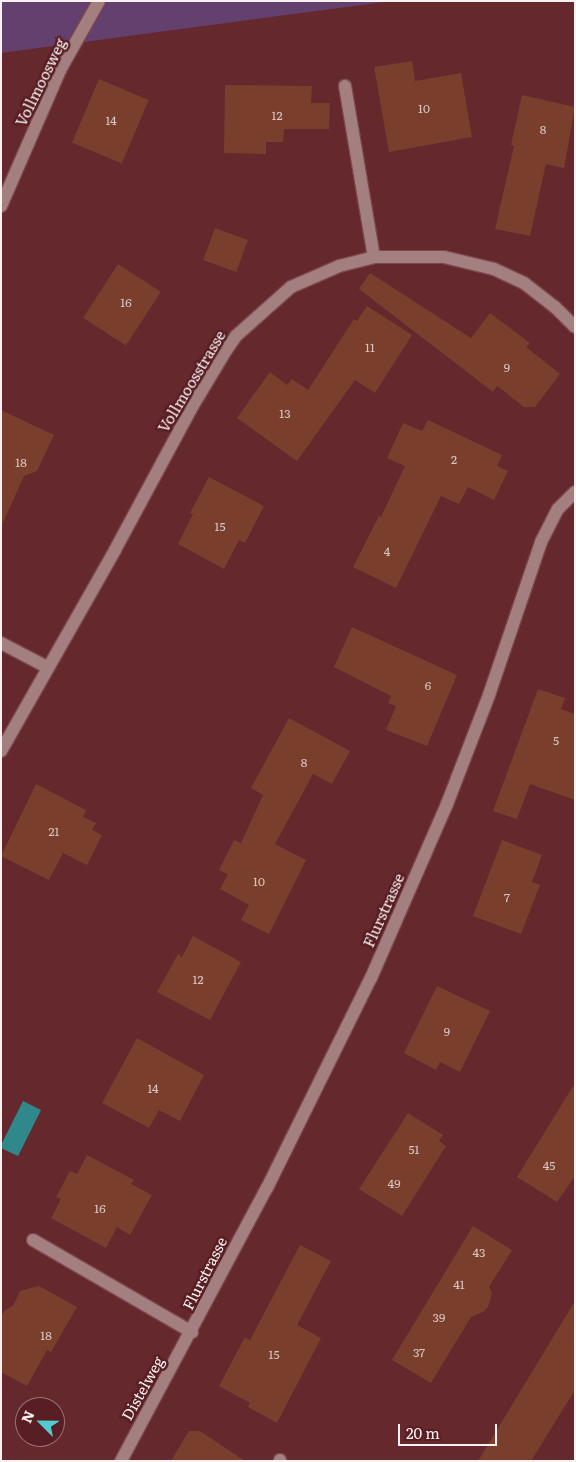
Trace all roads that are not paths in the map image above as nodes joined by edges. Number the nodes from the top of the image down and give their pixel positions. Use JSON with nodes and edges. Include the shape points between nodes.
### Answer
{"nodes":[{"id":1,"x":99,"y":1,"type":"edge"},
{"id":2,"x":345,"y":86,"type":"dead end"},
{"id":3,"x":1,"y":206,"type":"edge"},
{"id":4,"x":374,"y":257,"type":"junction"},
{"id":5,"x":575,"y":327,"type":"edge"},
{"id":6,"x":575,"y":492,"type":"edge"},
{"id":7,"x":1,"y":642,"type":"edge"},
{"id":8,"x":47,"y":667,"type":"junction"},
{"id":9,"x":1,"y":751,"type":"edge"},
{"id":10,"x":33,"y":1240,"type":"dead end"},
{"id":11,"x":192,"y":1332,"type":"junction"},
{"id":12,"x":121,"y":1461,"type":"edge"}],
"edges":[{"from":1,"to":3,"type":"street","name":"Vollmoosweg","via":[[60,70]]},
{"from":2,"to":4,"type":"street"},
{"from":4,"to":5,"type":"street","name":"Vollmoosstrasse","via":[[444,256],[494,269],[524,283]]},
{"from":4,"to":8,"type":"street","name":"Vollmoosstrasse","via":[[339,266],[291,287],[236,336],[192,407]]},
{"from":6,"to":11,"type":"street","name":"Flurstrasse","via":[[558,509],[542,542],[447,804],[371,978]]},
{"from":7,"to":8,"type":"street"},
{"from":8,"to":9,"type":"street","name":"Vollmoosstrasse"},
{"from":10,"to":11,"type":"street"},
{"from":11,"to":12,"type":"street","name":"Distelweg"}]}
